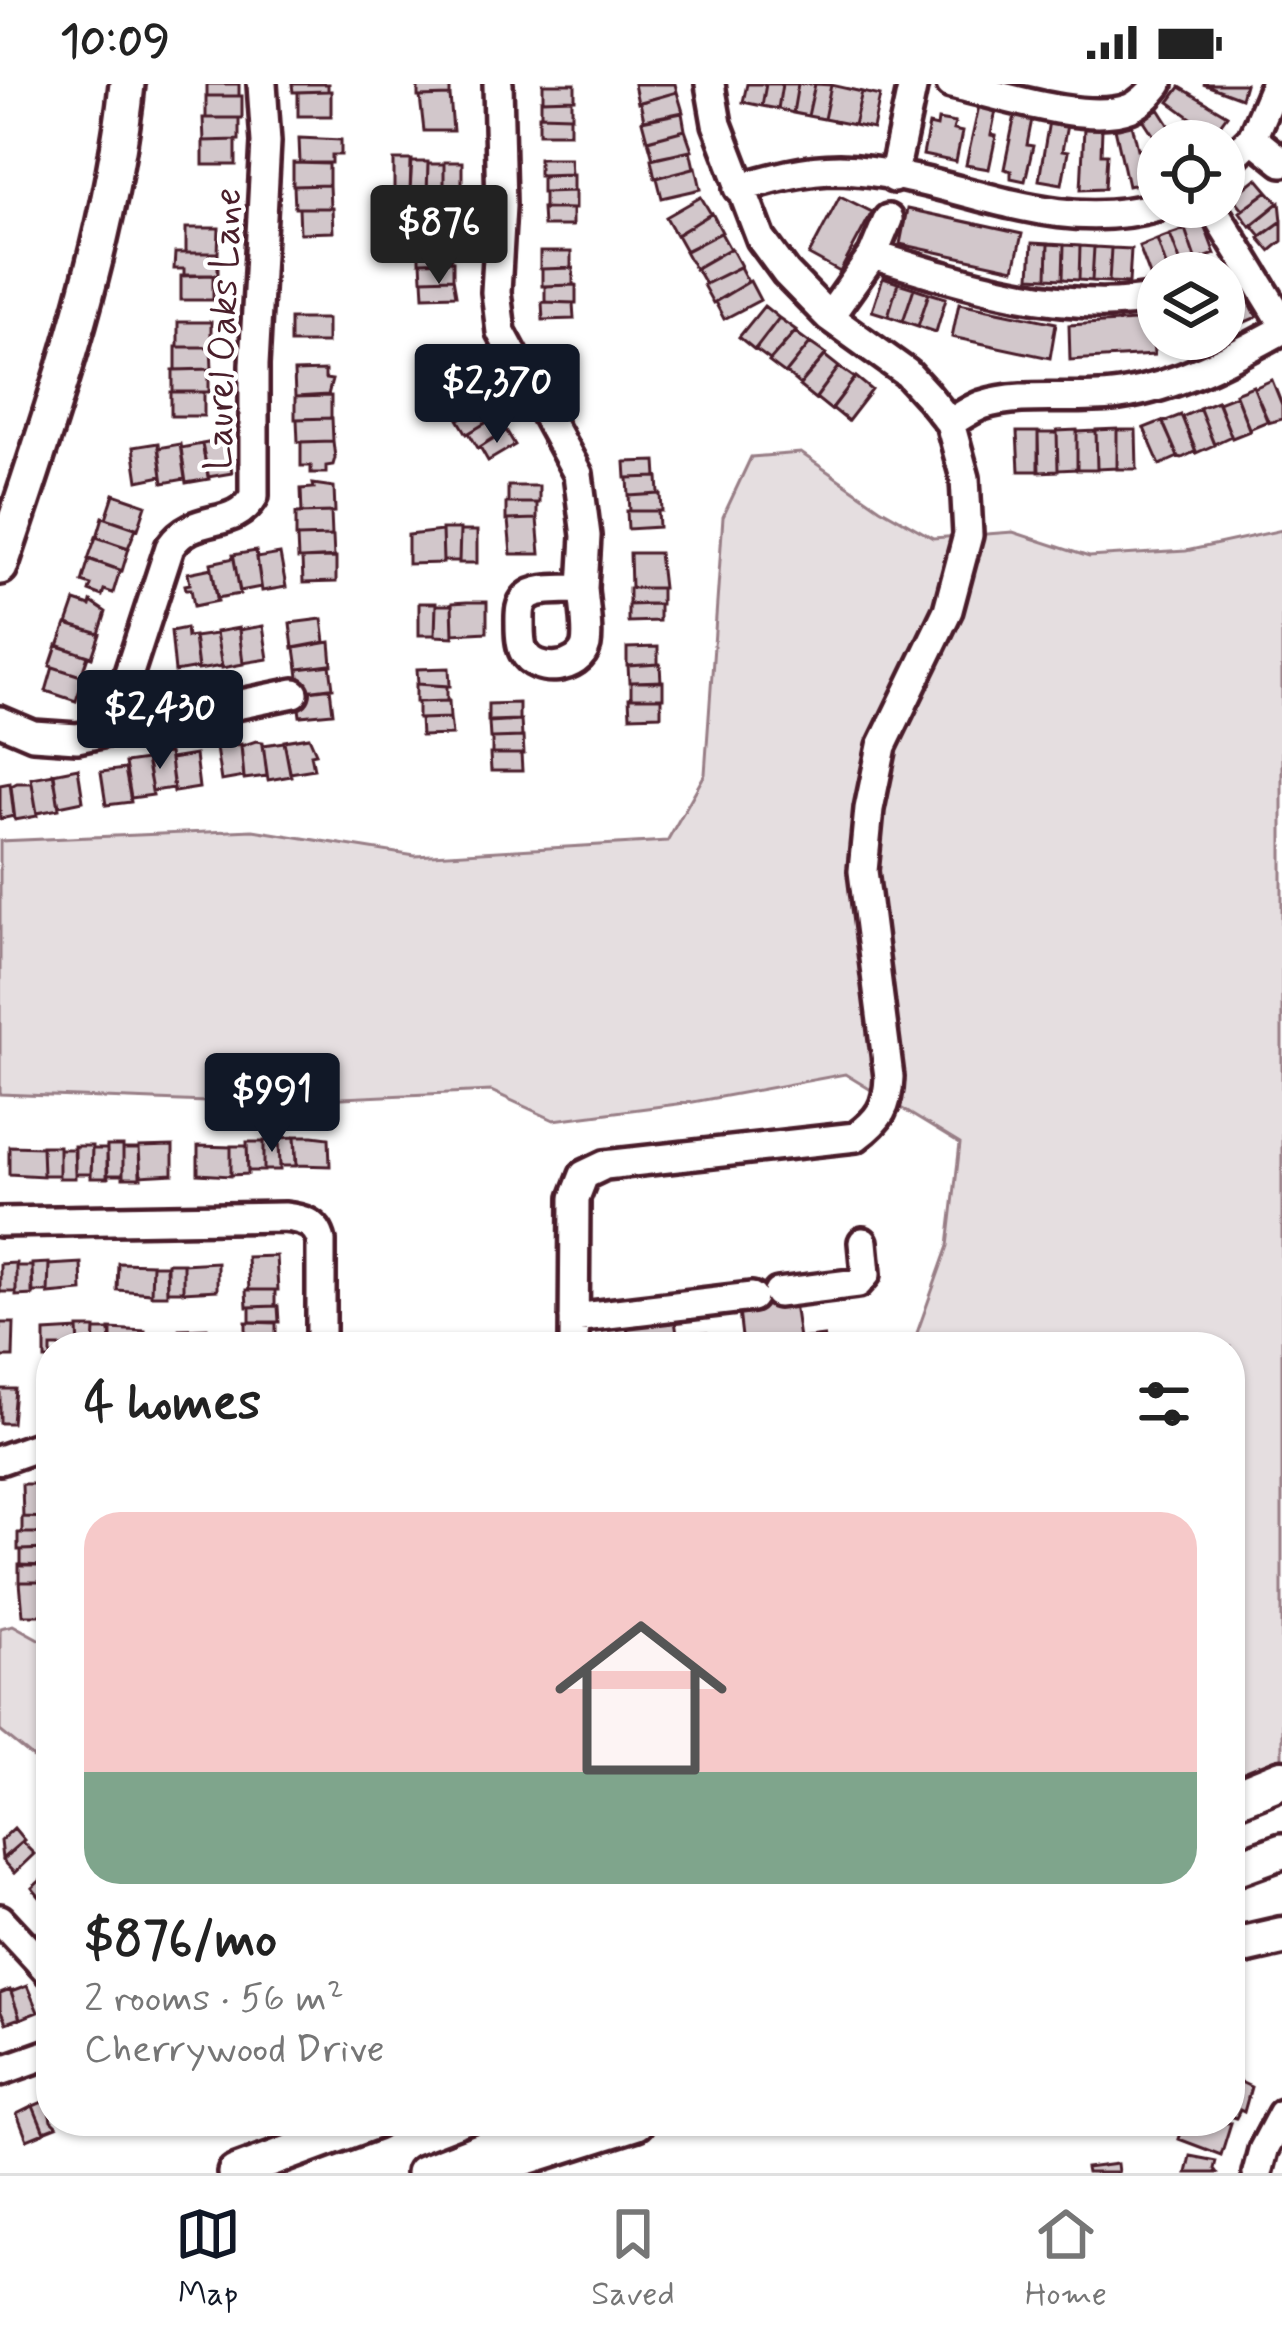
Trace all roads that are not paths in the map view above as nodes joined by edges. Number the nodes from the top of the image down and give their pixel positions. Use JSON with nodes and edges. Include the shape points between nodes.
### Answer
{"nodes":[{"id":1,"x":112,"y":84,"type":"edge"},
{"id":2,"x":127,"y":84,"type":"edge"},
{"id":3,"x":262,"y":84,"type":"edge"},
{"id":4,"x":498,"y":84,"type":"edge"},
{"id":5,"x":710,"y":84,"type":"edge"},
{"id":6,"x":913,"y":84,"type":"edge"},
{"id":7,"x":951,"y":84,"type":"edge"},
{"id":8,"x":1158,"y":84,"type":"edge"},
{"id":9,"x":1274,"y":84,"type":"edge"},
{"id":10,"x":1252,"y":138,"type":"junction"},
{"id":11,"x":1245,"y":145,"type":"edge"},
{"id":12,"x":1282,"y":162,"type":"edge"},
{"id":13,"x":893,"y":178,"type":"junction"},
{"id":14,"x":739,"y":188,"type":"junction"},
{"id":15,"x":1137,"y":211,"type":"edge"},
{"id":16,"x":888,"y":219,"type":"dead end"},
{"id":17,"x":873,"y":255,"type":"junction"},
{"id":18,"x":1245,"y":280,"type":"edge"},
{"id":19,"x":1137,"y":300,"type":"edge"},
{"id":20,"x":829,"y":317,"type":"junction"},
{"id":21,"x":1282,"y":326,"type":"edge"},
{"id":22,"x":950,"y":423,"type":"junction"},
{"id":23,"x":0,"y":517,"type":"edge"},
{"id":24,"x":0,"y":567,"type":"edge"},
{"id":25,"x":583,"y":588,"type":"dead end"},
{"id":26,"x":294,"y":693,"type":"dead end"},
{"id":27,"x":0,"y":722,"type":"edge"},
{"id":28,"x":110,"y":731,"type":"junction"},
{"id":29,"x":0,"y":1222,"type":"edge"},
{"id":30,"x":863,"y":1242,"type":"dead end"},
{"id":31,"x":574,"y":1318,"type":"junction"},
{"id":32,"x":321,"y":1332,"type":"edge"},
{"id":33,"x":574,"y":1332,"type":"edge"},
{"id":34,"x":36,"y":1447,"type":"edge"},
{"id":35,"x":0,"y":1460,"type":"edge"},
{"id":36,"x":1282,"y":1782,"type":"edge"},
{"id":37,"x":1245,"y":1796,"type":"edge"},
{"id":38,"x":1282,"y":1850,"type":"edge"},
{"id":39,"x":1245,"y":1864,"type":"edge"},
{"id":40,"x":0,"y":1919,"type":"edge"},
{"id":41,"x":1282,"y":1936,"type":"edge"},
{"id":42,"x":1245,"y":1945,"type":"edge"},
{"id":43,"x":36,"y":1958,"type":"edge"},
{"id":44,"x":36,"y":2059,"type":"edge"},
{"id":45,"x":0,"y":2071,"type":"edge"},
{"id":46,"x":1282,"y":2114,"type":"edge"},
{"id":47,"x":335,"y":2136,"type":"edge"},
{"id":48,"x":518,"y":2136,"type":"edge"},
{"id":49,"x":587,"y":2136,"type":"edge"},
{"id":50,"x":235,"y":2173,"type":"edge"},
{"id":51,"x":423,"y":2173,"type":"edge"},
{"id":52,"x":472,"y":2173,"type":"edge"},
{"id":53,"x":1257,"y":2173,"type":"edge"}],
"edges":[{"from":1,"to":23,"type":"main road","via":[[75,279]]},
{"from":2,"to":24,"type":"main road","via":[[66,362]]},
{"from":3,"to":28,"type":"street","name":"Laurel Oaks Lane","via":[[254,496],[235,516],[192,525],[170,547]]},
{"from":4,"to":25,"type":"street","via":[[501,332],[578,474]]},
{"from":5,"to":14,"type":"street"},
{"from":6,"to":13,"type":"street"},
{"from":7,"to":8,"type":"street","via":[[1090,113],[1132,108]]},
{"from":9,"to":10,"type":"street"},
{"from":10,"to":11,"type":"street"},
{"from":10,"to":12,"type":"street"},
{"from":13,"to":14,"type":"street","via":[[805,170]]},
{"from":13,"to":15,"type":"street","via":[[1053,213],[1106,218]]},
{"from":14,"to":20,"type":"street","via":[[761,239]]},
{"from":16,"to":17,"type":"street"},
{"from":17,"to":19,"type":"street","via":[[1076,302]]},
{"from":17,"to":20,"type":"street"},
{"from":18,"to":21,"type":"street"},
{"from":20,"to":22,"type":"street","via":[[907,373]]},
{"from":21,"to":22,"type":"street","via":[[1228,360],[1167,384],[982,405]]},
{"from":22,"to":31,"type":"street","via":[[965,478],[968,535],[948,610],[882,746],[868,809],[863,871],[888,1102],[856,1137],[605,1165],[584,1175],[575,1198]]},
{"from":26,"to":28,"type":"street"},
{"from":27,"to":28,"type":"street","via":[[60,739]]},
{"from":29,"to":32,"type":"street","via":[[307,1222],[321,1241]]},
{"from":30,"to":31,"type":"street","via":[[866,1274],[859,1282]]},
{"from":31,"to":33,"type":"street"},
{"from":34,"to":35,"type":"street"},
{"from":36,"to":37,"type":"highway"},
{"from":38,"to":39,"type":"main road"},
{"from":40,"to":43,"type":"street"},
{"from":41,"to":42,"type":"highway"},
{"from":44,"to":45,"type":"street"},
{"from":46,"to":53,"type":"street"},
{"from":47,"to":50,"type":"main road"},
{"from":48,"to":51,"type":"main road"},
{"from":49,"to":52,"type":"highway"}]}
